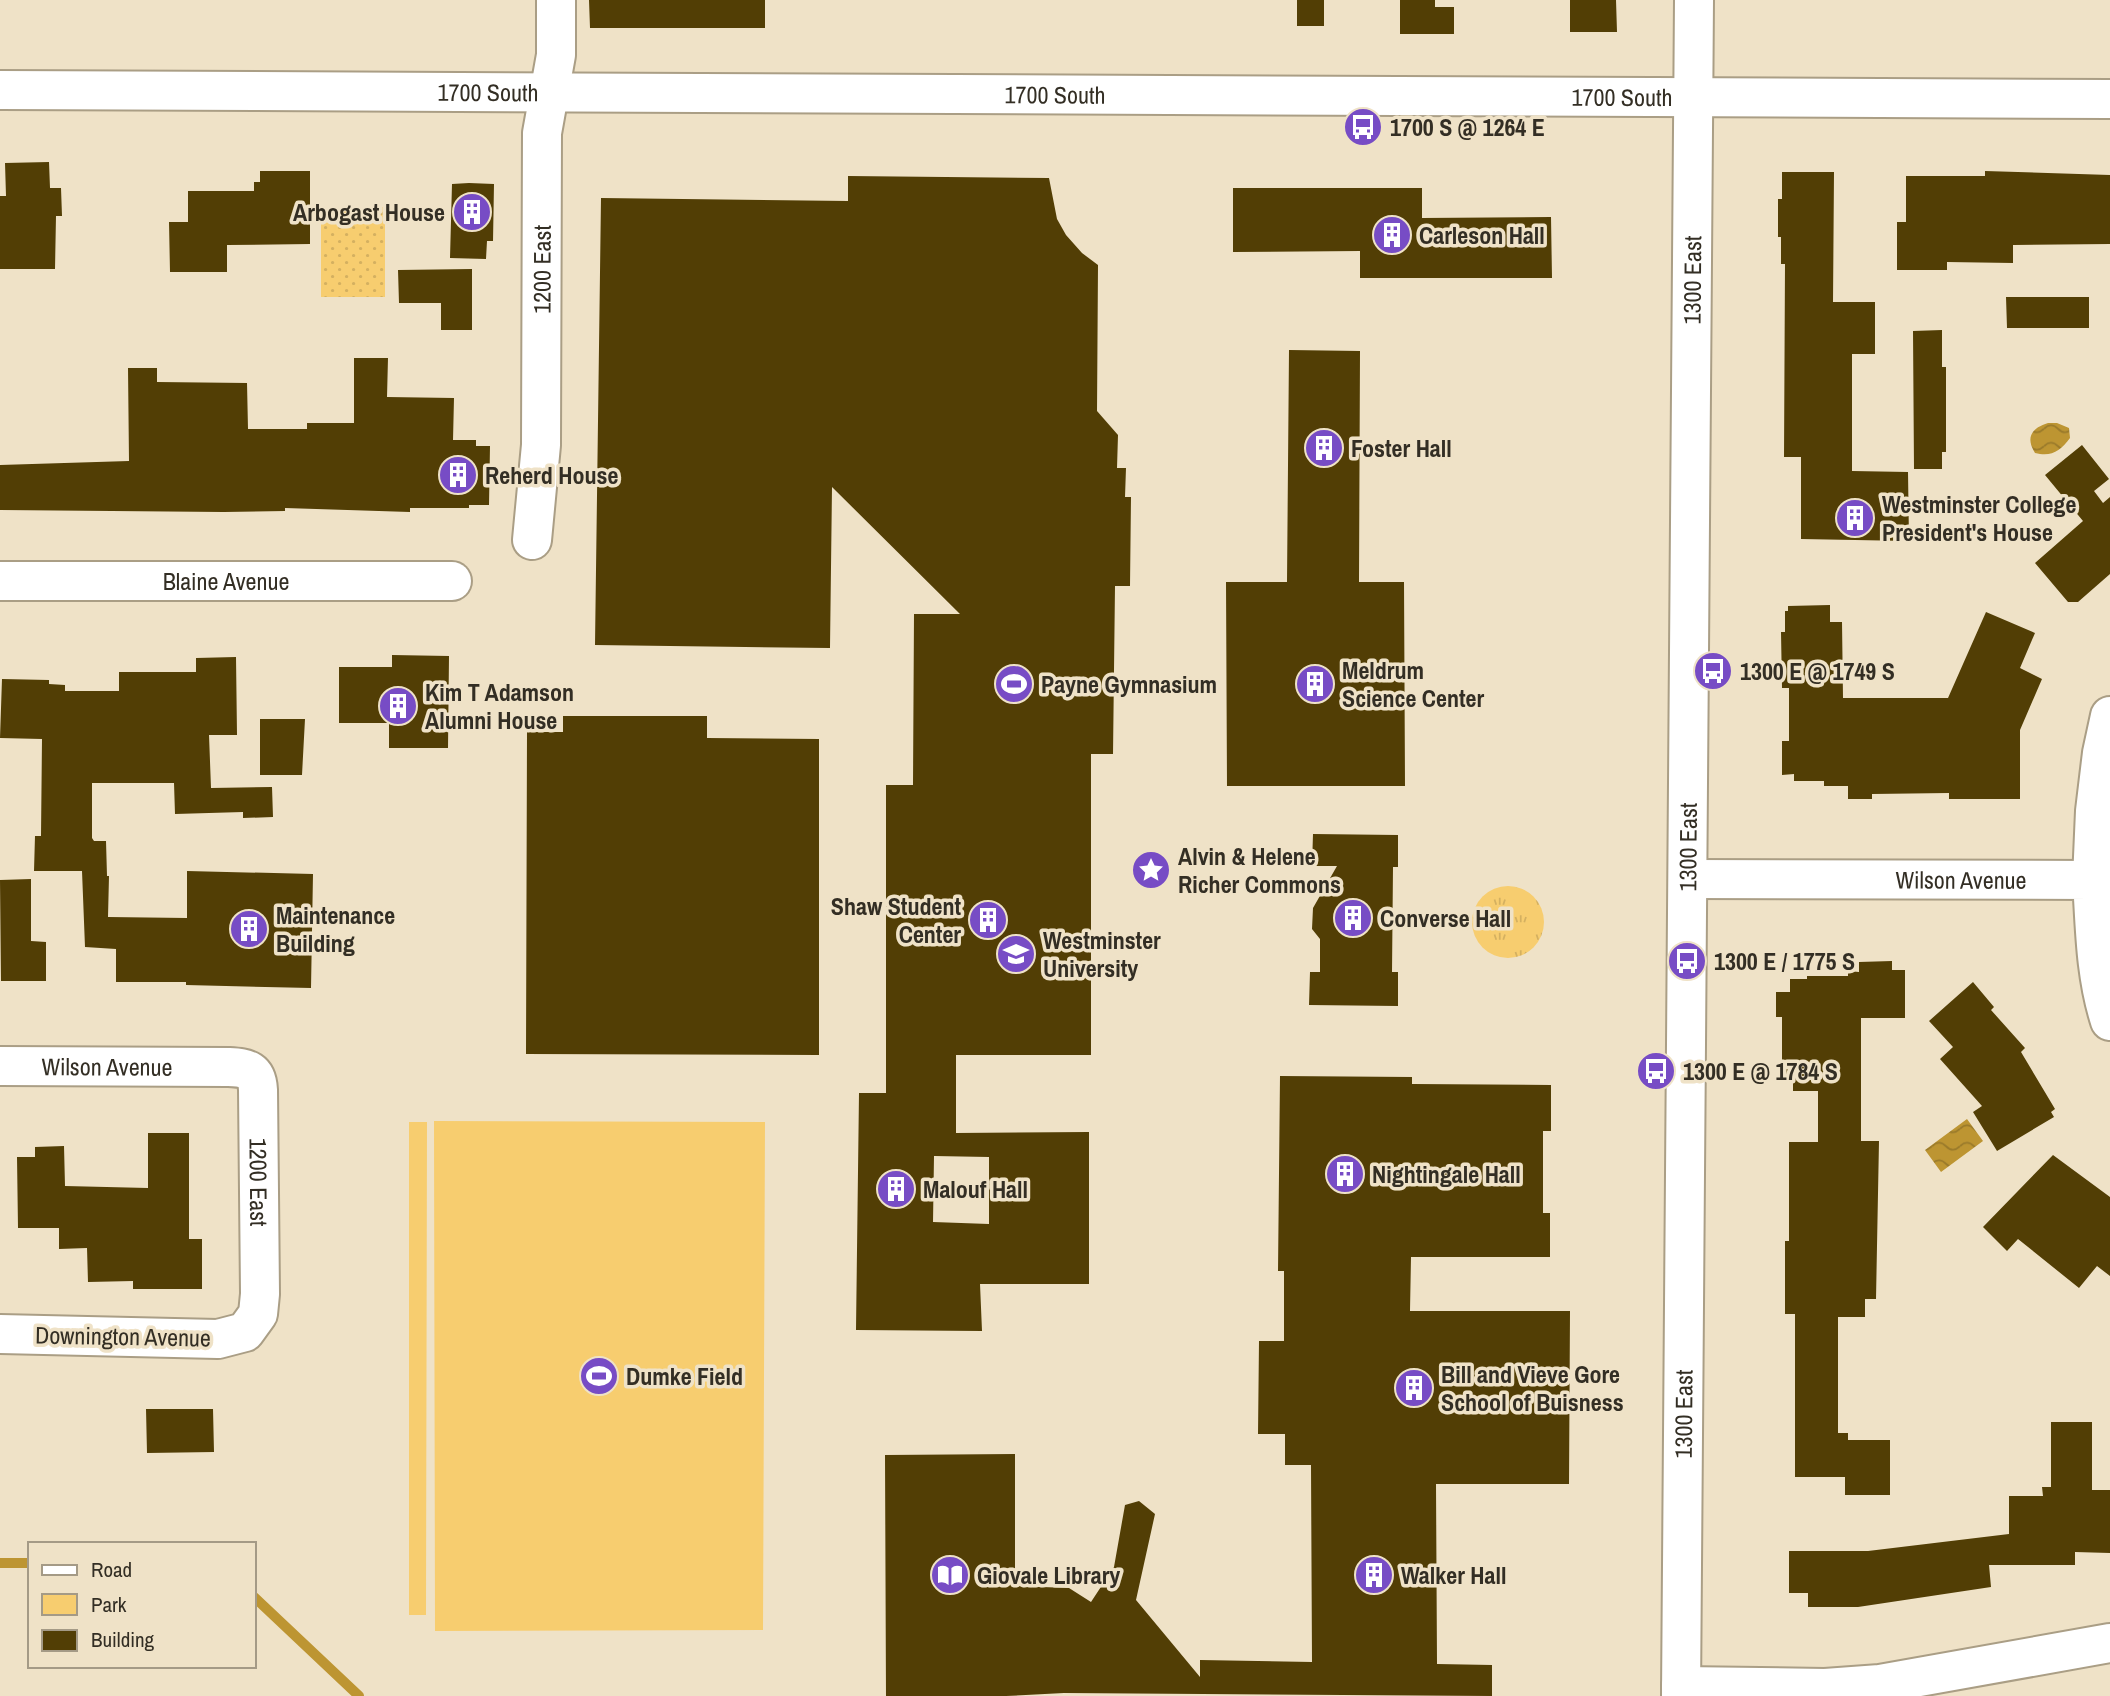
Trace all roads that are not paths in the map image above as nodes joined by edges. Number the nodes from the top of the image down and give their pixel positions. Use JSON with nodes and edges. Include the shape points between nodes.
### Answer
{"nodes":[{"id":1,"x":556,"y":0,"type":"edge"},
{"id":2,"x":1694,"y":0,"type":"edge"},
{"id":3,"x":0,"y":90,"type":"edge"},
{"id":4,"x":550,"y":92,"type":"junction"},
{"id":5,"x":1693,"y":97,"type":"junction"},
{"id":6,"x":2110,"y":99,"type":"edge"},
{"id":7,"x":532,"y":540,"type":"dead end"},
{"id":8,"x":0,"y":581,"type":"edge"},
{"id":9,"x":452,"y":581,"type":"dead end"},
{"id":10,"x":2110,"y":716,"type":"edge"},
{"id":11,"x":1688,"y":879,"type":"junction"},
{"id":12,"x":2092,"y":880,"type":"junction"},
{"id":13,"x":2110,"y":1020,"type":"edge"},
{"id":14,"x":0,"y":1066,"type":"edge"},
{"id":15,"x":213,"y":1067,"type":"joint"},
{"id":16,"x":245,"y":1332,"type":"joint"},
{"id":17,"x":0,"y":1334,"type":"edge"},
{"id":18,"x":2110,"y":1643,"type":"edge"},
{"id":19,"x":1681,"y":1691,"type":"edge"}],
"edges":[{"from":1,"to":4,"type":"street","name":"1200 East","via":[[556,55]]},
{"from":2,"to":5,"type":"street","name":"1300 East"},
{"from":3,"to":4,"type":"street","name":"1700 South"},
{"from":4,"to":5,"type":"street","name":"1700 South"},
{"from":4,"to":7,"type":"street","name":"1200 East","via":[[542,133],[541,445]]},
{"from":5,"to":6,"type":"street","name":"1700 South"},
{"from":5,"to":11,"type":"street","name":"1300 East"},
{"from":8,"to":9,"type":"street","name":"Blaine Avenue"},
{"from":10,"to":12,"type":"street","via":[[2095,811]]},
{"from":11,"to":12,"type":"street","name":"Wilson Avenue"},
{"from":11,"to":19,"type":"street","name":"1300 East"},
{"from":12,"to":13,"type":"street","via":[[2095,943]]},
{"from":14,"to":15,"type":"street","name":"Wilson Avenue"},
{"from":15,"to":16,"type":"street","name":"1200 East","via":[[246,1068],[258,1082],[260,1294],[258,1314]]},
{"from":16,"to":17,"type":"street","name":"Downington Avenue","via":[[218,1339]]},
{"from":18,"to":19,"type":"street","via":[[1870,1685]]}]}
